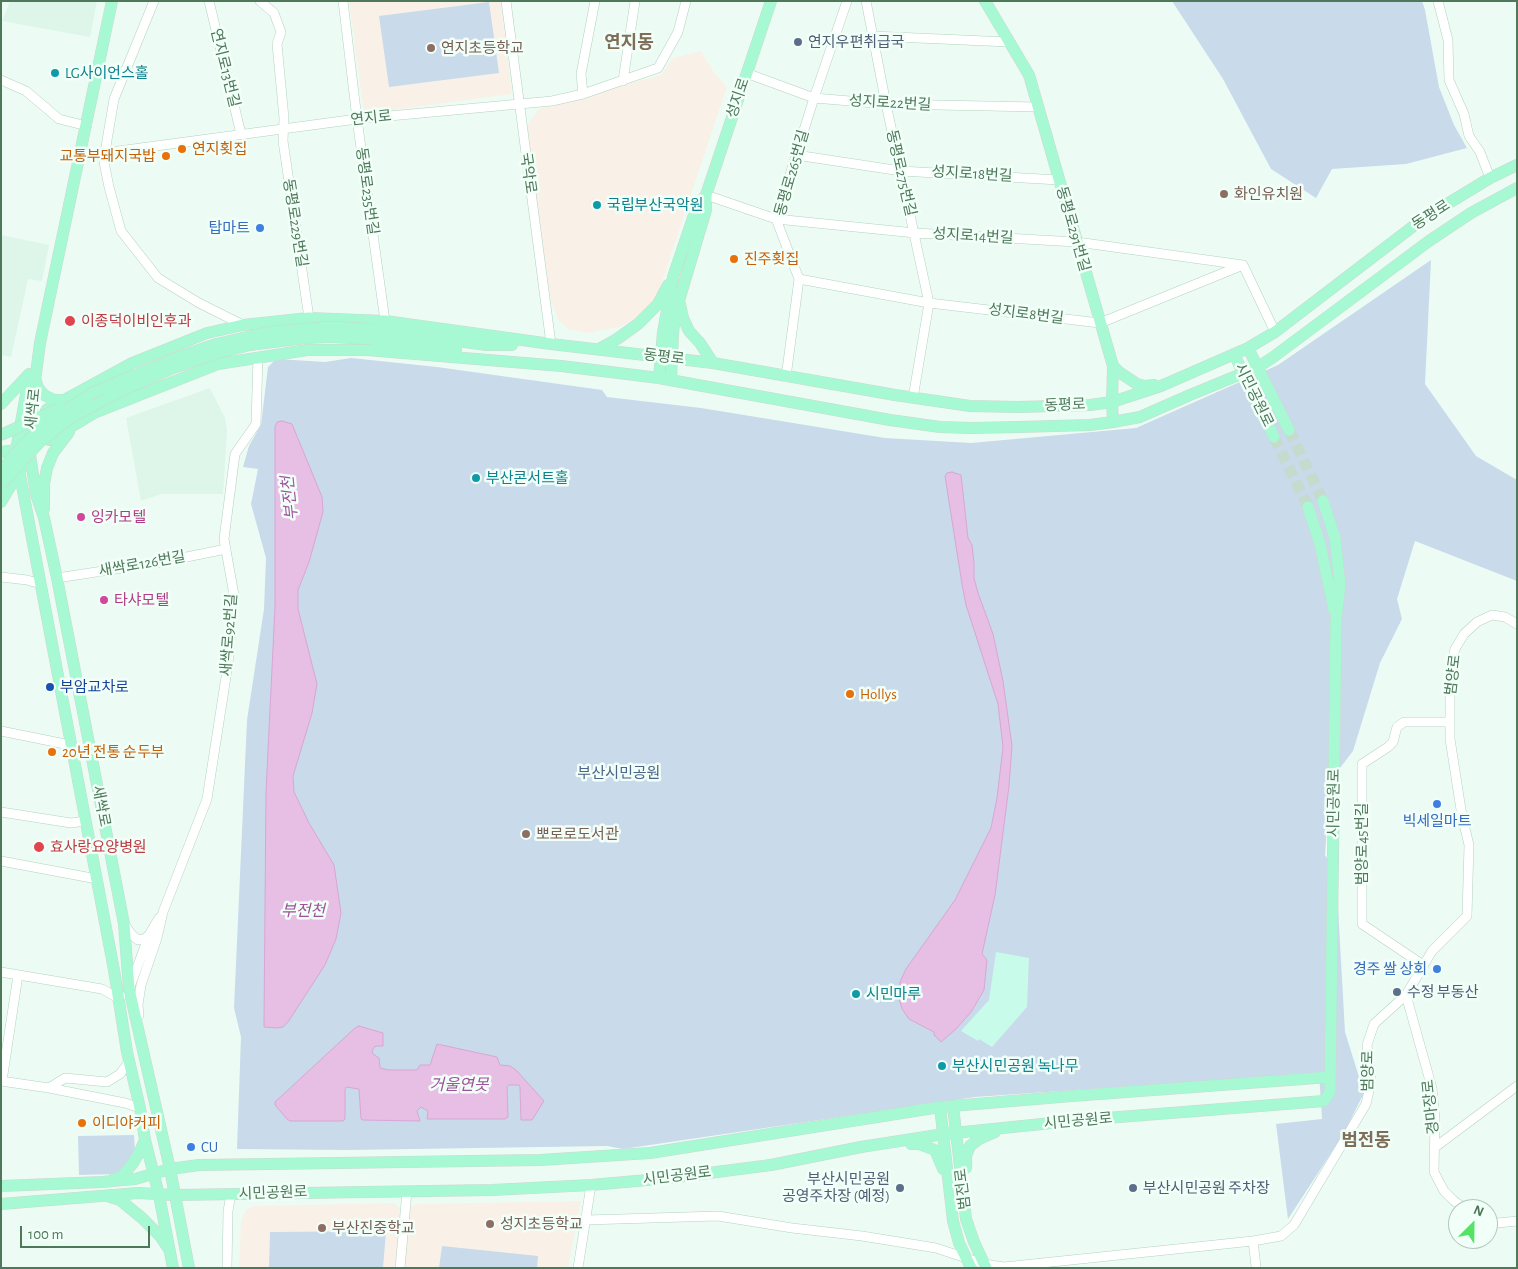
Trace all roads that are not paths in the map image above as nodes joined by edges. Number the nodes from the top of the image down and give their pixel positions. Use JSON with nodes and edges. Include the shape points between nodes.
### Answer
{"nodes":[{"id":1,"x":112,"y":1,"type":"edge"},
{"id":2,"x":154,"y":1,"type":"edge"},
{"id":3,"x":209,"y":1,"type":"edge"},
{"id":4,"x":260,"y":1,"type":"edge"},
{"id":5,"x":343,"y":1,"type":"edge"},
{"id":6,"x":506,"y":1,"type":"edge"},
{"id":7,"x":595,"y":1,"type":"edge"},
{"id":8,"x":635,"y":1,"type":"edge"},
{"id":9,"x":686,"y":1,"type":"edge"},
{"id":10,"x":771,"y":1,"type":"edge"},
{"id":11,"x":847,"y":1,"type":"edge"},
{"id":12,"x":866,"y":1,"type":"edge"},
{"id":13,"x":985,"y":1,"type":"edge"},
{"id":14,"x":1438,"y":1,"type":"edge"},
{"id":15,"x":872,"y":36,"type":"junction"},
{"id":16,"x":1009,"y":42,"type":"junction"},
{"id":17,"x":746,"y":73,"type":"junction"},
{"id":18,"x":1,"y":80,"type":"edge"},
{"id":19,"x":622,"y":81,"type":"junction"},
{"id":20,"x":583,"y":94,"type":"junction"},
{"id":21,"x":814,"y":98,"type":"junction"},
{"id":22,"x":519,"y":103,"type":"junction"},
{"id":23,"x":886,"y":104,"type":"junction"},
{"id":24,"x":1038,"y":107,"type":"junction"},
{"id":25,"x":357,"y":119,"type":"junction"},
{"id":26,"x":87,"y":126,"type":"junction"},
{"id":27,"x":283,"y":129,"type":"junction"},
{"id":28,"x":241,"y":134,"type":"junction"},
{"id":29,"x":105,"y":152,"type":"junction"},
{"id":30,"x":80,"y":156,"type":"junction"},
{"id":31,"x":796,"y":156,"type":"junction"},
{"id":32,"x":1517,"y":166,"type":"edge"},
{"id":33,"x":901,"y":171,"type":"junction"},
{"id":34,"x":1490,"y":178,"type":"junction"},
{"id":35,"x":1059,"y":180,"type":"junction"},
{"id":36,"x":1517,"y":188,"type":"edge"},
{"id":37,"x":706,"y":195,"type":"junction"},
{"id":38,"x":776,"y":219,"type":"junction"},
{"id":39,"x":915,"y":233,"type":"junction"},
{"id":40,"x":1076,"y":242,"type":"junction"},
{"id":41,"x":1243,"y":265,"type":"junction"},
{"id":42,"x":673,"y":277,"type":"junction"},
{"id":43,"x":799,"y":279,"type":"junction"},
{"id":44,"x":680,"y":300,"type":"junction"},
{"id":45,"x":929,"y":302,"type":"junction"},
{"id":46,"x":309,"y":318,"type":"junction"},
{"id":47,"x":385,"y":321,"type":"junction"},
{"id":48,"x":1100,"y":324,"type":"junction"},
{"id":49,"x":243,"y":325,"type":"junction"},
{"id":50,"x":1275,"y":332,"type":"junction"},
{"id":51,"x":371,"y":334,"type":"junction"},
{"id":52,"x":551,"y":344,"type":"junction"},
{"id":53,"x":1248,"y":348,"type":"junction"},
{"id":54,"x":598,"y":349,"type":"junction"},
{"id":55,"x":1234,"y":354,"type":"junction"},
{"id":56,"x":660,"y":356,"type":"junction"},
{"id":57,"x":258,"y":357,"type":"junction"},
{"id":58,"x":673,"y":358,"type":"junction"},
{"id":59,"x":712,"y":363,"type":"junction"},
{"id":60,"x":561,"y":366,"type":"junction"},
{"id":61,"x":1113,"y":366,"type":"junction"},
{"id":62,"x":1258,"y":367,"type":"junction"},
{"id":63,"x":1243,"y":374,"type":"junction"},
{"id":64,"x":33,"y":376,"type":"junction"},
{"id":65,"x":786,"y":377,"type":"junction"},
{"id":66,"x":659,"y":378,"type":"junction"},
{"id":67,"x":671,"y":380,"type":"junction"},
{"id":68,"x":1161,"y":386,"type":"junction"},
{"id":69,"x":94,"y":392,"type":"junction"},
{"id":70,"x":913,"y":398,"type":"junction"},
{"id":71,"x":64,"y":400,"type":"junction"},
{"id":72,"x":1112,"y":402,"type":"junction"},
{"id":73,"x":1,"y":404,"type":"edge"},
{"id":74,"x":25,"y":421,"type":"junction"},
{"id":75,"x":1113,"y":422,"type":"junction"},
{"id":76,"x":74,"y":425,"type":"junction"},
{"id":77,"x":1289,"y":430,"type":"tunnel mouth"},
{"id":78,"x":1,"y":431,"type":"edge"},
{"id":79,"x":1,"y":435,"type":"edge"},
{"id":80,"x":1274,"y":437,"type":"tunnel mouth"},
{"id":81,"x":16,"y":450,"type":"junction"},
{"id":82,"x":1,"y":452,"type":"edge"},
{"id":83,"x":30,"y":455,"type":"junction"},
{"id":84,"x":1,"y":462,"type":"edge"},
{"id":85,"x":1,"y":470,"type":"edge"},
{"id":86,"x":19,"y":470,"type":"junction"},
{"id":87,"x":1,"y":484,"type":"edge"},
{"id":88,"x":1323,"y":501,"type":"tunnel mouth"},
{"id":89,"x":1,"y":502,"type":"edge"},
{"id":90,"x":1308,"y":508,"type":"tunnel mouth"},
{"id":91,"x":44,"y":518,"type":"junction"},
{"id":92,"x":226,"y":549,"type":"junction"},
{"id":93,"x":1,"y":577,"type":"edge"},
{"id":94,"x":57,"y":578,"type":"junction"},
{"id":95,"x":41,"y":584,"type":"junction"},
{"id":96,"x":1336,"y":620,"type":"junction"},
{"id":97,"x":1517,"y":624,"type":"edge"},
{"id":98,"x":1450,"y":722,"type":"junction"},
{"id":99,"x":1,"y":731,"type":"edge"},
{"id":100,"x":70,"y":745,"type":"junction"},
{"id":101,"x":1,"y":812,"type":"edge"},
{"id":102,"x":85,"y":821,"type":"junction"},
{"id":103,"x":1,"y":861,"type":"edge"},
{"id":104,"x":96,"y":879,"type":"junction"},
{"id":105,"x":163,"y":912,"type":"junction"},
{"id":106,"x":124,"y":924,"type":"junction"},
{"id":107,"x":149,"y":935,"type":"junction"},
{"id":108,"x":1423,"y":965,"type":"junction"},
{"id":109,"x":1,"y":972,"type":"edge"},
{"id":110,"x":18,"y":975,"type":"junction"},
{"id":111,"x":129,"y":989,"type":"junction"},
{"id":112,"x":1406,"y":995,"type":"junction"},
{"id":113,"x":118,"y":998,"type":"junction"},
{"id":114,"x":142,"y":1048,"type":"junction"},
{"id":115,"x":129,"y":1062,"type":"junction"},
{"id":116,"x":1330,"y":1077,"type":"junction"},
{"id":117,"x":1,"y":1081,"type":"edge"},
{"id":118,"x":1517,"y":1086,"type":"edge"},
{"id":119,"x":49,"y":1088,"type":"junction"},
{"id":120,"x":953,"y":1106,"type":"junction"},
{"id":121,"x":940,"y":1107,"type":"junction"},
{"id":122,"x":140,"y":1108,"type":"junction"},
{"id":123,"x":1001,"y":1128,"type":"junction"},
{"id":124,"x":956,"y":1133,"type":"junction"},
{"id":125,"x":944,"y":1134,"type":"junction"},
{"id":126,"x":145,"y":1140,"type":"junction"},
{"id":127,"x":897,"y":1142,"type":"junction"},
{"id":128,"x":1434,"y":1148,"type":"junction"},
{"id":129,"x":170,"y":1169,"type":"junction"},
{"id":130,"x":153,"y":1174,"type":"junction"},
{"id":131,"x":949,"y":1179,"type":"junction"},
{"id":132,"x":102,"y":1182,"type":"junction"},
{"id":133,"x":962,"y":1184,"type":"junction"},
{"id":134,"x":592,"y":1185,"type":"junction"},
{"id":135,"x":1,"y":1186,"type":"edge"},
{"id":136,"x":407,"y":1191,"type":"junction"},
{"id":137,"x":159,"y":1194,"type":"junction"},
{"id":138,"x":231,"y":1194,"type":"junction"},
{"id":139,"x":106,"y":1195,"type":"junction"},
{"id":140,"x":175,"y":1195,"type":"junction"},
{"id":141,"x":1452,"y":1199,"type":"edge"},
{"id":142,"x":1,"y":1204,"type":"edge"},
{"id":143,"x":586,"y":1220,"type":"junction"},
{"id":144,"x":1517,"y":1221,"type":"edge"},
{"id":145,"x":1498,"y":1223,"type":"edge"},
{"id":146,"x":1253,"y":1241,"type":"junction"},
{"id":147,"x":170,"y":1251,"type":"junction"},
{"id":148,"x":968,"y":1262,"type":"edge"},
{"id":149,"x":985,"y":1266,"type":"edge"},
{"id":150,"x":1256,"y":1267,"type":"edge"},
{"id":151,"x":173,"y":1268,"type":"edge"},
{"id":152,"x":189,"y":1268,"type":"edge"},
{"id":153,"x":227,"y":1268,"type":"edge"},
{"id":154,"x":400,"y":1268,"type":"edge"},
{"id":155,"x":578,"y":1268,"type":"edge"},
{"id":156,"x":1267,"y":1268,"type":"edge"}],
"edges":[{"from":1,"to":26,"type":"main road","name":"새싹로"},
{"from":2,"to":29,"type":"street","via":[[114,99]]},
{"from":3,"to":28,"type":"street","name":"연지로13번길"},
{"from":4,"to":27,"type":"street","name":"동평로229번길","via":[[274,13],[281,32],[277,44]]},
{"from":5,"to":25,"type":"street","name":"동평로235번길"},
{"from":6,"to":22,"type":"street","name":"국악로"},
{"from":7,"to":20,"type":"street","via":[[581,74]]},
{"from":8,"to":19,"type":"street"},
{"from":9,"to":19,"type":"street","name":"연지로","via":[[678,32],[658,68]]},
{"from":10,"to":17,"type":"main road","name":"성지로"},
{"from":11,"to":21,"type":"street","name":"동평로265번길"},
{"from":12,"to":15,"type":"street","name":"동평로275번길"},
{"from":13,"to":16,"type":"main road","name":"동평로291번길"},
{"from":14,"to":34,"type":"street","via":[[1448,40],[1449,80],[1464,114],[1469,136],[1480,152]]},
{"from":15,"to":16,"type":"street"},
{"from":15,"to":23,"type":"street","name":"동평로275번길"},
{"from":16,"to":24,"type":"main road","name":"동평로291번길","via":[[1029,75]]},
{"from":17,"to":21,"type":"street","name":"성지로22번길"},
{"from":17,"to":37,"type":"main road","name":"성지로"},
{"from":18,"to":26,"type":"street","via":[[26,92],[59,119]]},
{"from":19,"to":20,"type":"street","name":"연지로"},
{"from":20,"to":22,"type":"street","name":"연지로","via":[[552,101]]},
{"from":21,"to":23,"type":"street","name":"성지로22번길"},
{"from":21,"to":31,"type":"street","name":"동평로265번길"},
{"from":22,"to":25,"type":"street","name":"연지로"},
{"from":22,"to":52,"type":"street","name":"국악로"},
{"from":23,"to":24,"type":"street","name":"성지로22번길"},
{"from":23,"to":33,"type":"street","name":"동평로275번길"},
{"from":24,"to":35,"type":"main road","name":"동평로291번길"},
{"from":25,"to":27,"type":"street","name":"연지로"},
{"from":25,"to":47,"type":"street","name":"동평로235번길"},
{"from":26,"to":30,"type":"main road","name":"새싹로"},
{"from":27,"to":28,"type":"street","name":"연지로"},
{"from":27,"to":46,"type":"street","name":"동평로229번길"},
{"from":28,"to":29,"type":"street","name":"연지로"},
{"from":29,"to":30,"type":"street","name":"연지로"},
{"from":29,"to":49,"type":"street","via":[[109,187],[121,231],[158,278],[199,304]]},
{"from":30,"to":64,"type":"main road","name":"새싹로"},
{"from":31,"to":33,"type":"street","name":"성지로18번길"},
{"from":31,"to":38,"type":"street","name":"동평로265번길"},
{"from":32,"to":34,"type":"main road","name":"동평로"},
{"from":33,"to":35,"type":"street","name":"성지로18번길"},
{"from":33,"to":39,"type":"street","name":"동평로275번길"},
{"from":34,"to":50,"type":"main road","name":"동평로","via":[[1424,218]]},
{"from":35,"to":40,"type":"main road","name":"동평로291번길"},
{"from":36,"to":62,"type":"main road","name":"동평로","via":[[1429,241]]},
{"from":37,"to":38,"type":"street","name":"성지로14번길"},
{"from":37,"to":42,"type":"main road","name":"성지로","via":[[697,206]]},
{"from":37,"to":44,"type":"main road","name":"성지로","via":[[706,210]]},
{"from":38,"to":39,"type":"street","name":"성지로14번길"},
{"from":38,"to":43,"type":"street","name":"동평로265번길"},
{"from":39,"to":40,"type":"street","name":"성지로14번길"},
{"from":39,"to":45,"type":"street","name":"동평로275번길"},
{"from":40,"to":41,"type":"street","name":"성지로14번길"},
{"from":40,"to":48,"type":"main road","name":"동평로291번길"},
{"from":41,"to":48,"type":"street","name":"성지로8번길"},
{"from":41,"to":50,"type":"street"},
{"from":42,"to":54,"type":"main road","name":"성지로","via":[[658,304],[638,324]]},
{"from":42,"to":56,"type":"main road","name":"성지로"},
{"from":43,"to":45,"type":"street","name":"성지로8번길"},
{"from":43,"to":65,"type":"street","name":"동평로265번길"},
{"from":44,"to":58,"type":"main road","name":"성지로","via":[[673,334]]},
{"from":44,"to":59,"type":"main road","via":[[689,331]]},
{"from":45,"to":48,"type":"street","name":"성지로8번길"},
{"from":45,"to":70,"type":"street","name":"동평로275번길"},
{"from":46,"to":47,"type":"main road"},
{"from":46,"to":49,"type":"main road"},
{"from":47,"to":52,"type":"main road"},
{"from":48,"to":61,"type":"main road","name":"동평로291번길"},
{"from":49,"to":71,"type":"main road","via":[[207,334],[132,363]]},
{"from":50,"to":53,"type":"main road","name":"동평로"},
{"from":51,"to":52,"type":"main road","via":[[486,345]]},
{"from":51,"to":60,"type":"main road"},
{"from":51,"to":69,"type":"main road","bridge":true,"via":[[330,327],[242,337],[176,358]]},
{"from":51,"to":87,"type":"main road","bridge":true,"via":[[250,345],[173,368],[72,417],[41,441]]},
{"from":52,"to":54,"type":"main road","name":"동평로"},
{"from":53,"to":55,"type":"main road","name":"동평로"},
{"from":53,"to":62,"type":"main road","name":"시민공원로"},
{"from":54,"to":56,"type":"main road","name":"동평로"},
{"from":55,"to":63,"type":"main road","name":"시민공원로"},
{"from":55,"to":68,"type":"main road","name":"동평로"},
{"from":56,"to":58,"type":"main road","name":"동평로"},
{"from":56,"to":66,"type":"main road","name":"성지로"},
{"from":57,"to":60,"type":"main road","via":[[307,350],[367,350]]},
{"from":57,"to":76,"type":"main road","via":[[218,364],[122,401]]},
{"from":57,"to":92,"type":"street","name":"새싹로92번길","via":[[256,424],[235,454],[224,539]]},
{"from":58,"to":59,"type":"main road","name":"동평로"},
{"from":58,"to":67,"type":"main road","name":"성지로"},
{"from":59,"to":65,"type":"main road","name":"동평로"},
{"from":60,"to":66,"type":"main road","name":"동평로"},
{"from":61,"to":68,"type":"main road","via":[[1137,384]]},
{"from":61,"to":72,"type":"main road","name":"동평로291번길"},
{"from":62,"to":63,"type":"main road","name":"동평로"},
{"from":62,"to":77,"type":"main road","name":"시민공원로"},
{"from":63,"to":75,"type":"main road","name":"동평로","via":[[1140,417]]},
{"from":63,"to":80,"type":"main road","name":"시민공원로"},
{"from":64,"to":71,"type":"main road","via":[[44,394],[54,400]]},
{"from":64,"to":73,"type":"main road"},
{"from":64,"to":74,"type":"main road","name":"새싹로"},
{"from":65,"to":70,"type":"main road","name":"동평로"},
{"from":66,"to":67,"type":"main road","name":"동평로"},
{"from":67,"to":75,"type":"main road","name":"동평로","via":[[931,426],[1018,428]]},
{"from":68,"to":72,"type":"main road","name":"동평로"},
{"from":69,"to":79,"type":"main road","bridge":true},
{"from":69,"to":85,"type":"main road","bridge":true,"via":[[45,425]]},
{"from":70,"to":72,"type":"main road","name":"동평로","via":[[970,406]]},
{"from":71,"to":74,"type":"main road"},
{"from":72,"to":75,"type":"main road","name":"동평로291번길"},
{"from":74,"to":78,"type":"main road"},
{"from":74,"to":81,"type":"main road","name":"새싹로"},
{"from":74,"to":83,"type":"main road","name":"새싹로"},
{"from":76,"to":83,"type":"main road"},
{"from":76,"to":91,"type":"main road","via":[[53,453],[47,468]]},
{"from":81,"to":82,"type":"main road"},
{"from":81,"to":83,"type":"main road"},
{"from":81,"to":84,"type":"main road"},
{"from":81,"to":86,"type":"main road","name":"새싹로"},
{"from":83,"to":86,"type":"main road"},
{"from":83,"to":91,"type":"main road","name":"새싹로","via":[[36,494]]},
{"from":86,"to":89,"type":"main road"},
{"from":86,"to":95,"type":"main road","name":"새싹로"},
{"from":88,"to":96,"type":"main road","name":"시민공원로","via":[[1335,538],[1337,556],[1340,584]]},
{"from":90,"to":96,"type":"main road","name":"시민공원로","via":[[1320,544]]},
{"from":91,"to":94,"type":"main road","name":"새싹로"},
{"from":92,"to":94,"type":"street","name":"새싹로126번길"},
{"from":92,"to":105,"type":"street","name":"새싹로92번길","via":[[234,595],[228,664],[207,799]]},
{"from":93,"to":95,"type":"street"},
{"from":94,"to":106,"type":"main road","name":"새싹로"},
{"from":95,"to":100,"type":"main road","name":"새싹로"},
{"from":96,"to":116,"type":"main road","name":"시민공원로"},
{"from":97,"to":98,"type":"street","name":"범양로","via":[[1505,617],[1492,615],[1477,622],[1464,634],[1455,649],[1450,668]]},
{"from":98,"to":108,"type":"street","name":"범양로","via":[[1460,806],[1469,845],[1468,910],[1467,916],[1432,951]]},
{"from":98,"to":108,"type":"street","name":"범양로45번길","via":[[1404,722],[1388,747],[1362,764],[1362,924]]},
{"from":99,"to":100,"type":"street"},
{"from":100,"to":102,"type":"main road","name":"새싹로"},
{"from":101,"to":102,"type":"street","via":[[71,823]]},
{"from":102,"to":104,"type":"main road","name":"새싹로"},
{"from":103,"to":104,"type":"street"},
{"from":104,"to":113,"type":"main road","name":"새싹로"},
{"from":105,"to":107,"type":"street","name":"새싹로92번길"},
{"from":105,"to":114,"type":"street","name":"새싹로92번길","via":[[138,1004]]},
{"from":106,"to":107,"type":"street","via":[[138,940]]},
{"from":106,"to":111,"type":"main road","name":"새싹로"},
{"from":107,"to":111,"type":"street","name":"새싹로92번길"},
{"from":108,"to":112,"type":"street","name":"범양로"},
{"from":109,"to":110,"type":"street"},
{"from":110,"to":113,"type":"street","via":[[102,989]]},
{"from":110,"to":117,"type":"street"},
{"from":111,"to":113,"type":"street"},
{"from":111,"to":114,"type":"main road","name":"새싹로"},
{"from":112,"to":128,"type":"street","name":"경마장로","via":[[1432,1088]]},
{"from":112,"to":146,"type":"street","name":"범양로","via":[[1374,1024],[1367,1045],[1371,1082],[1366,1104],[1294,1225],[1280,1236]]},
{"from":113,"to":115,"type":"main road","name":"새싹로"},
{"from":114,"to":129,"type":"main road","name":"새싹로"},
{"from":115,"to":119,"type":"street","via":[[120,1074],[107,1082],[65,1078]]},
{"from":115,"to":122,"type":"main road","name":"새싹로"},
{"from":116,"to":120,"type":"main road","name":"시민공원로"},
{"from":116,"to":123,"type":"main road","name":"시민공원로","via":[[1330,1092],[1324,1101]]},
{"from":117,"to":119,"type":"street"},
{"from":118,"to":128,"type":"street"},
{"from":119,"to":122,"type":"street"},
{"from":120,"to":121,"type":"main road","name":"시민공원로"},
{"from":120,"to":124,"type":"main road","name":"범전로"},
{"from":121,"to":125,"type":"main road","name":"범전로"},
{"from":121,"to":129,"type":"main road","name":"시민공원로","via":[[650,1153],[540,1160],[199,1165]]},
{"from":122,"to":126,"type":"main road","name":"새싹로"},
{"from":123,"to":124,"type":"main road","name":"시민공원로"},
{"from":123,"to":133,"type":"main road","via":[[970,1146]]},
{"from":124,"to":125,"type":"main road","name":"시민공원로"},
{"from":124,"to":133,"type":"main road","name":"범전로"},
{"from":125,"to":127,"type":"main road","name":"시민공원로"},
{"from":125,"to":131,"type":"main road","name":"범전로"},
{"from":126,"to":130,"type":"main road","name":"새싹로"},
{"from":126,"to":132,"type":"main road","via":[[121,1177]]},
{"from":127,"to":131,"type":"main road","via":[[919,1144],[935,1150]]},
{"from":127,"to":134,"type":"main road","name":"시민공원로","via":[[770,1165]]},
{"from":128,"to":141,"type":"street","name":"경마장로","via":[[1434,1172]]},
{"from":129,"to":130,"type":"main road","name":"시민공원로"},
{"from":129,"to":140,"type":"main road","name":"새싹로"},
{"from":130,"to":132,"type":"main road","name":"시민공원로"},
{"from":130,"to":137,"type":"main road","name":"새싹로"},
{"from":131,"to":148,"type":"main road","name":"범전로","via":[[953,1221]]},
{"from":132,"to":135,"type":"main road","name":"시민공원로"},
{"from":133,"to":149,"type":"main road","name":"범전로","via":[[966,1219]]},
{"from":134,"to":136,"type":"main road","name":"시민공원로"},
{"from":134,"to":143,"type":"street"},
{"from":136,"to":138,"type":"main road","name":"시민공원로"},
{"from":136,"to":154,"type":"street"},
{"from":137,"to":139,"type":"main road","name":"시민공원로"},
{"from":137,"to":140,"type":"main road","name":"시민공원로"},
{"from":137,"to":147,"type":"main road","name":"새싹로"},
{"from":138,"to":140,"type":"main road","name":"시민공원로"},
{"from":138,"to":153,"type":"street"},
{"from":139,"to":142,"type":"main road","name":"시민공원로"},
{"from":139,"to":147,"type":"main road","via":[[120,1200],[142,1218]]},
{"from":140,"to":152,"type":"main road","name":"새싹로"},
{"from":143,"to":148,"type":"street","via":[[718,1216],[936,1248]]},
{"from":143,"to":155,"type":"street"},
{"from":144,"to":145,"type":"street"},
{"from":146,"to":149,"type":"street","name":"범양로","via":[[1004,1267]]},
{"from":146,"to":150,"type":"street"},
{"from":147,"to":151,"type":"main road","name":"새싹로"},
{"from":148,"to":149,"type":"street","name":"범양로"},
{"from":150,"to":156,"type":"street"}]}
